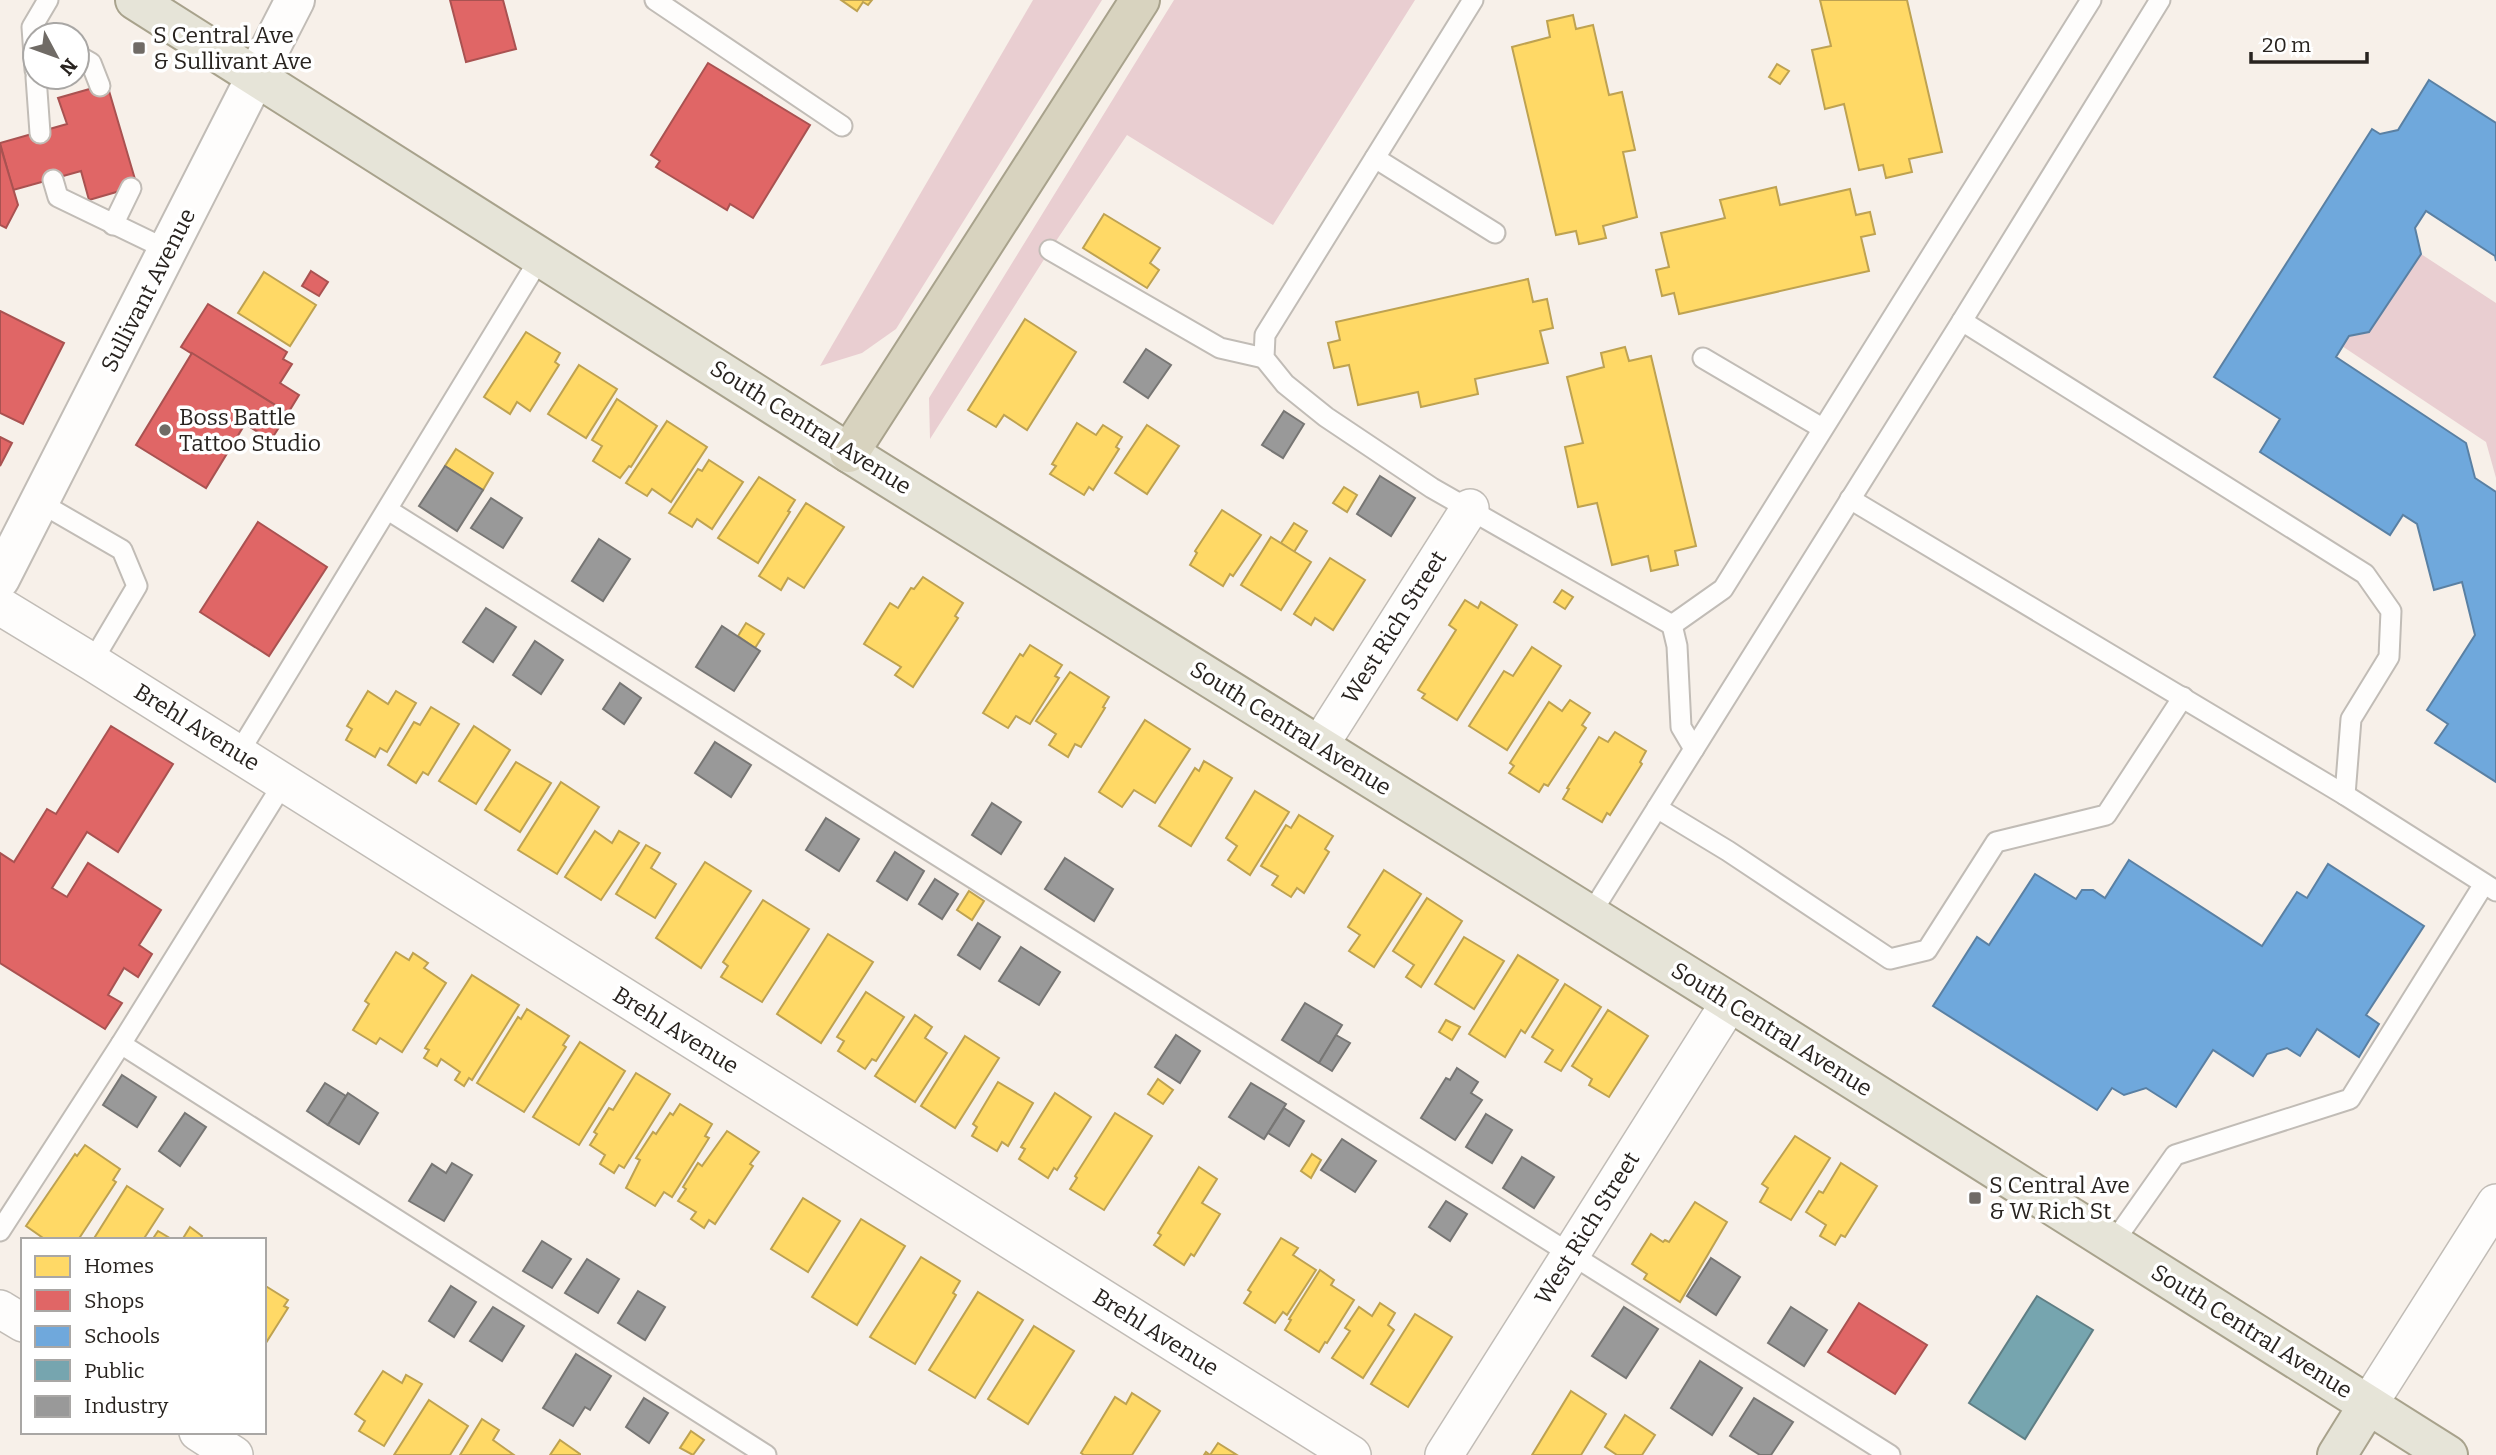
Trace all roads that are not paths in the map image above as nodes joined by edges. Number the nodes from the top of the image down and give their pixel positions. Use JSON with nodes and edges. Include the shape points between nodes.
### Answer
{"nodes":[{"id":1,"x":48,"y":0,"type":"edge"},
{"id":2,"x":135,"y":0,"type":"edge"},
{"id":3,"x":295,"y":0,"type":"edge"},
{"id":4,"x":655,"y":0,"type":"edge"},
{"id":5,"x":1140,"y":0,"type":"edge"},
{"id":6,"x":1473,"y":0,"type":"edge"},
{"id":7,"x":2091,"y":0,"type":"edge"},
{"id":8,"x":2160,"y":0,"type":"edge"},
{"id":9,"x":41,"y":21,"type":"edge"},
{"id":10,"x":91,"y":63,"type":"edge"},
{"id":11,"x":255,"y":78,"type":"junction"},
{"id":12,"x":100,"y":86,"type":"dead end"},
{"id":13,"x":37,"y":91,"type":"edge"},
{"id":14,"x":842,"y":126,"type":"dead end"},
{"id":15,"x":40,"y":133,"type":"dead end"},
{"id":16,"x":1375,"y":158,"type":"junction"},
{"id":17,"x":52,"y":180,"type":"dead end"},
{"id":18,"x":131,"y":188,"type":"dead end"},
{"id":19,"x":113,"y":225,"type":"junction"},
{"id":20,"x":1495,"y":233,"type":"dead end"},
{"id":21,"x":168,"y":250,"type":"junction"},
{"id":22,"x":1050,"y":250,"type":"dead end"},
{"id":23,"x":540,"y":258,"type":"junction"},
{"id":24,"x":1962,"y":321,"type":"junction"},
{"id":25,"x":1264,"y":358,"type":"junction"},
{"id":26,"x":1703,"y":358,"type":"dead end"},
{"id":27,"x":1822,"y":428,"type":"junction"},
{"id":28,"x":849,"y":453,"type":"junction"},
{"id":29,"x":1850,"y":499,"type":"junction"},
{"id":30,"x":39,"y":502,"type":"junction"},
{"id":31,"x":1470,"y":509,"type":"junction"},
{"id":32,"x":388,"y":510,"type":"junction"},
{"id":33,"x":0,"y":579,"type":"edge"},
{"id":34,"x":0,"y":606,"type":"edge"},
{"id":35,"x":1671,"y":625,"type":"junction"},
{"id":36,"x":92,"y":662,"type":"junction"},
{"id":37,"x":2183,"y":698,"type":"junction"},
{"id":38,"x":1319,"y":746,"type":"junction"},
{"id":39,"x":1694,"y":748,"type":"junction"},
{"id":40,"x":238,"y":754,"type":"junction"},
{"id":41,"x":284,"y":782,"type":"junction"},
{"id":42,"x":2345,"y":795,"type":"junction"},
{"id":43,"x":1657,"y":808,"type":"junction"},
{"id":44,"x":2490,"y":888,"type":"edge"},
{"id":45,"x":1590,"y":915,"type":"junction"},
{"id":46,"x":1730,"y":1002,"type":"junction"},
{"id":47,"x":121,"y":1044,"type":"junction"},
{"id":48,"x":2496,"y":1203,"type":"edge"},
{"id":49,"x":0,"y":1231,"type":"edge"},
{"id":50,"x":2113,"y":1243,"type":"junction"},
{"id":51,"x":1570,"y":1256,"type":"junction"},
{"id":52,"x":0,"y":1308,"type":"edge"},
{"id":53,"x":21,"y":1322,"type":"edge"},
{"id":54,"x":2368,"y":1405,"type":"junction"},
{"id":55,"x":201,"y":1434,"type":"edge"},
{"id":56,"x":234,"y":1455,"type":"edge"},
{"id":57,"x":766,"y":1455,"type":"edge"},
{"id":58,"x":1352,"y":1455,"type":"edge"},
{"id":59,"x":1444,"y":1455,"type":"edge"},
{"id":60,"x":1889,"y":1455,"type":"edge"},
{"id":61,"x":2337,"y":1455,"type":"edge"},
{"id":62,"x":2448,"y":1455,"type":"edge"}],
"edges":[{"from":1,"to":9,"type":"lane"},
{"from":2,"to":11,"type":"main road","name":"South Central Avenue"},
{"from":3,"to":11,"type":"street","name":"Sullivant Avenue"},
{"from":4,"to":14,"type":"lane"},
{"from":5,"to":28,"type":"highway"},
{"from":6,"to":16,"type":"lane"},
{"from":7,"to":27,"type":"lane"},
{"from":8,"to":24,"type":"lane"},
{"from":10,"to":12,"type":"lane"},
{"from":11,"to":21,"type":"street","name":"Sullivant Avenue"},
{"from":11,"to":23,"type":"main road","name":"South Central Avenue"},
{"from":13,"to":15,"type":"lane"},
{"from":16,"to":20,"type":"lane"},
{"from":16,"to":25,"type":"lane","via":[[1265,335]]},
{"from":17,"to":19,"type":"lane","via":[[58,198]]},
{"from":18,"to":19,"type":"lane"},
{"from":19,"to":21,"type":"lane"},
{"from":21,"to":30,"type":"street","name":"Sullivant Avenue"},
{"from":22,"to":25,"type":"lane","via":[[1220,348]]},
{"from":23,"to":28,"type":"main road","name":"South Central Avenue"},
{"from":23,"to":32,"type":"lane"},
{"from":24,"to":29,"type":"lane"},
{"from":24,"to":42,"type":"lane","via":[[2365,574],[2391,611],[2389,657],[2351,719]]},
{"from":25,"to":31,"type":"lane","via":[[1285,384],[1326,417]]},
{"from":26,"to":27,"type":"lane"},
{"from":27,"to":35,"type":"lane","via":[[1723,589]]},
{"from":28,"to":38,"type":"main road","name":"South Central Avenue"},
{"from":29,"to":37,"type":"lane"},
{"from":29,"to":39,"type":"lane"},
{"from":30,"to":33,"type":"street","name":"Sullivant Avenue"},
{"from":30,"to":36,"type":"lane","via":[[122,550],[137,586]]},
{"from":31,"to":35,"type":"lane"},
{"from":31,"to":38,"type":"street","name":"West Rich Street"},
{"from":32,"to":40,"type":"lane"},
{"from":32,"to":51,"type":"lane"},
{"from":34,"to":36,"type":"street","name":"Brehl Avenue"},
{"from":35,"to":39,"type":"lane","via":[[1678,646],[1681,727]]},
{"from":36,"to":40,"type":"street","name":"Brehl Avenue"},
{"from":37,"to":42,"type":"lane"},
{"from":37,"to":43,"type":"lane","via":[[2106,815],[1996,842],[1927,950],[1890,960]]},
{"from":38,"to":45,"type":"main road","name":"South Central Avenue"},
{"from":39,"to":43,"type":"lane"},
{"from":40,"to":41,"type":"street","name":"Brehl Avenue"},
{"from":41,"to":47,"type":"lane"},
{"from":41,"to":58,"type":"street","name":"Brehl Avenue"},
{"from":42,"to":44,"type":"lane"},
{"from":43,"to":45,"type":"lane"},
{"from":44,"to":50,"type":"lane","via":[[2350,1099],[2175,1155]]},
{"from":45,"to":46,"type":"main road","name":"South Central Avenue"},
{"from":46,"to":50,"type":"main road","name":"South Central Avenue"},
{"from":46,"to":51,"type":"street","name":"West Rich Street"},
{"from":47,"to":49,"type":"lane"},
{"from":47,"to":57,"type":"lane"},
{"from":48,"to":54,"type":"street"},
{"from":50,"to":54,"type":"main road","name":"South Central Avenue"},
{"from":51,"to":59,"type":"street","name":"West Rich Street"},
{"from":51,"to":60,"type":"lane"},
{"from":52,"to":53,"type":"street"},
{"from":54,"to":61,"type":"main road"},
{"from":54,"to":62,"type":"main road","name":"South Central Avenue"},
{"from":55,"to":56,"type":"street"}]}
